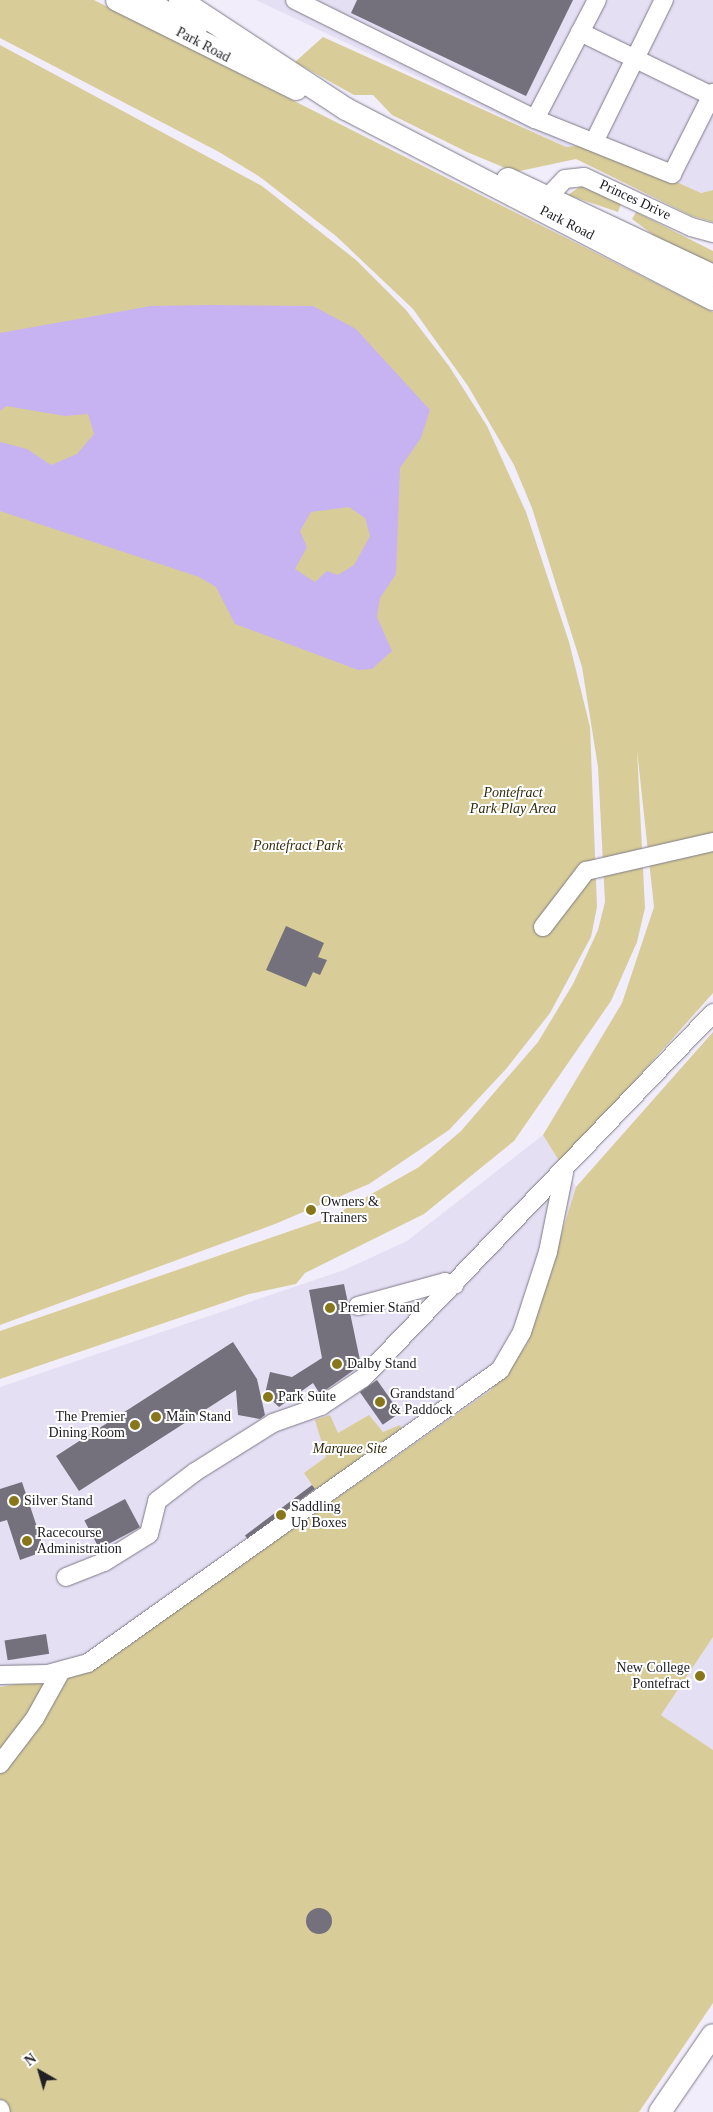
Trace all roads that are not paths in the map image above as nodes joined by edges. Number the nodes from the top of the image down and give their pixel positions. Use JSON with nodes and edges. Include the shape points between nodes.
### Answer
{"nodes":[{"id":1,"x":117,"y":0,"type":"edge"},
{"id":2,"x":149,"y":0,"type":"edge"},
{"id":3,"x":180,"y":0,"type":"edge"},
{"id":4,"x":295,"y":0,"type":"edge"},
{"id":5,"x":597,"y":0,"type":"edge"},
{"id":6,"x":664,"y":0,"type":"edge"},
{"id":7,"x":580,"y":32,"type":"junction"},
{"id":8,"x":635,"y":58,"type":"junction"},
{"id":9,"x":250,"y":70,"type":"junction"},
{"id":10,"x":712,"y":94,"type":"edge"},
{"id":11,"x":346,"y":109,"type":"junction"},
{"id":12,"x":535,"y":119,"type":"junction"},
{"id":13,"x":595,"y":140,"type":"junction"},
{"id":14,"x":420,"y":147,"type":"junction"},
{"id":15,"x":547,"y":190,"type":"junction"},
{"id":16,"x":565,"y":221,"type":"junction"},
{"id":17,"x":713,"y":233,"type":"edge"},
{"id":18,"x":710,"y":289,"type":"edge"},
{"id":19,"x":713,"y":842,"type":"edge"},
{"id":20,"x":543,"y":927,"type":"dead end"},
{"id":21,"x":713,"y":1012,"type":"edge"},
{"id":22,"x":566,"y":1168,"type":"junction"},
{"id":23,"x":455,"y":1285,"type":"junction"},
{"id":24,"x":358,"y":1306,"type":"dead end"},
{"id":25,"x":66,"y":1577,"type":"dead end"},
{"id":26,"x":61,"y":1671,"type":"junction"},
{"id":27,"x":0,"y":1675,"type":"edge"},
{"id":28,"x":0,"y":1764,"type":"edge"},
{"id":29,"x":713,"y":2035,"type":"edge"},
{"id":30,"x":660,"y":2112,"type":"edge"}],
"edges":[{"from":1,"to":9,"type":"main road","name":"Park Road"},
{"from":2,"to":9,"type":"street","via":[[206,35]]},
{"from":3,"to":11,"type":"main road","name":"Park Road"},
{"from":4,"to":12,"type":"street"},
{"from":5,"to":7,"type":"street"},
{"from":6,"to":8,"type":"street"},
{"from":7,"to":8,"type":"street"},
{"from":7,"to":12,"type":"street"},
{"from":8,"to":10,"type":"street"},
{"from":8,"to":13,"type":"street"},
{"from":9,"to":11,"type":"main road","name":"Park Road"},
{"from":10,"to":13,"type":"street","via":[[672,174]]},
{"from":11,"to":14,"type":"main road","name":"Park Road"},
{"from":12,"to":13,"type":"street","via":[[568,135]]},
{"from":14,"to":15,"type":"main road","name":"Park Road"},
{"from":14,"to":16,"type":"main road","name":"Park Road"},
{"from":15,"to":16,"type":"main road"},
{"from":15,"to":17,"type":"street","name":"Princes Drive","via":[[584,177]]},
{"from":15,"to":18,"type":"main road","name":"Park Road"},
{"from":16,"to":18,"type":"main road","name":"Park Road"},
{"from":19,"to":20,"type":"street","via":[[586,871]]},
{"from":21,"to":22,"type":"street"},
{"from":22,"to":23,"type":"street"},
{"from":22,"to":26,"type":"street","via":[[548,1252],[522,1332],[500,1370],[88,1663]]},
{"from":23,"to":24,"type":"street","via":[[445,1282]]},
{"from":23,"to":25,"type":"street","via":[[363,1378],[321,1406],[254,1434],[195,1472],[157,1501],[149,1534],[104,1562]]},
{"from":26,"to":27,"type":"street"},
{"from":26,"to":28,"type":"street","via":[[35,1718]]},
{"from":29,"to":30,"type":"main road"}]}
